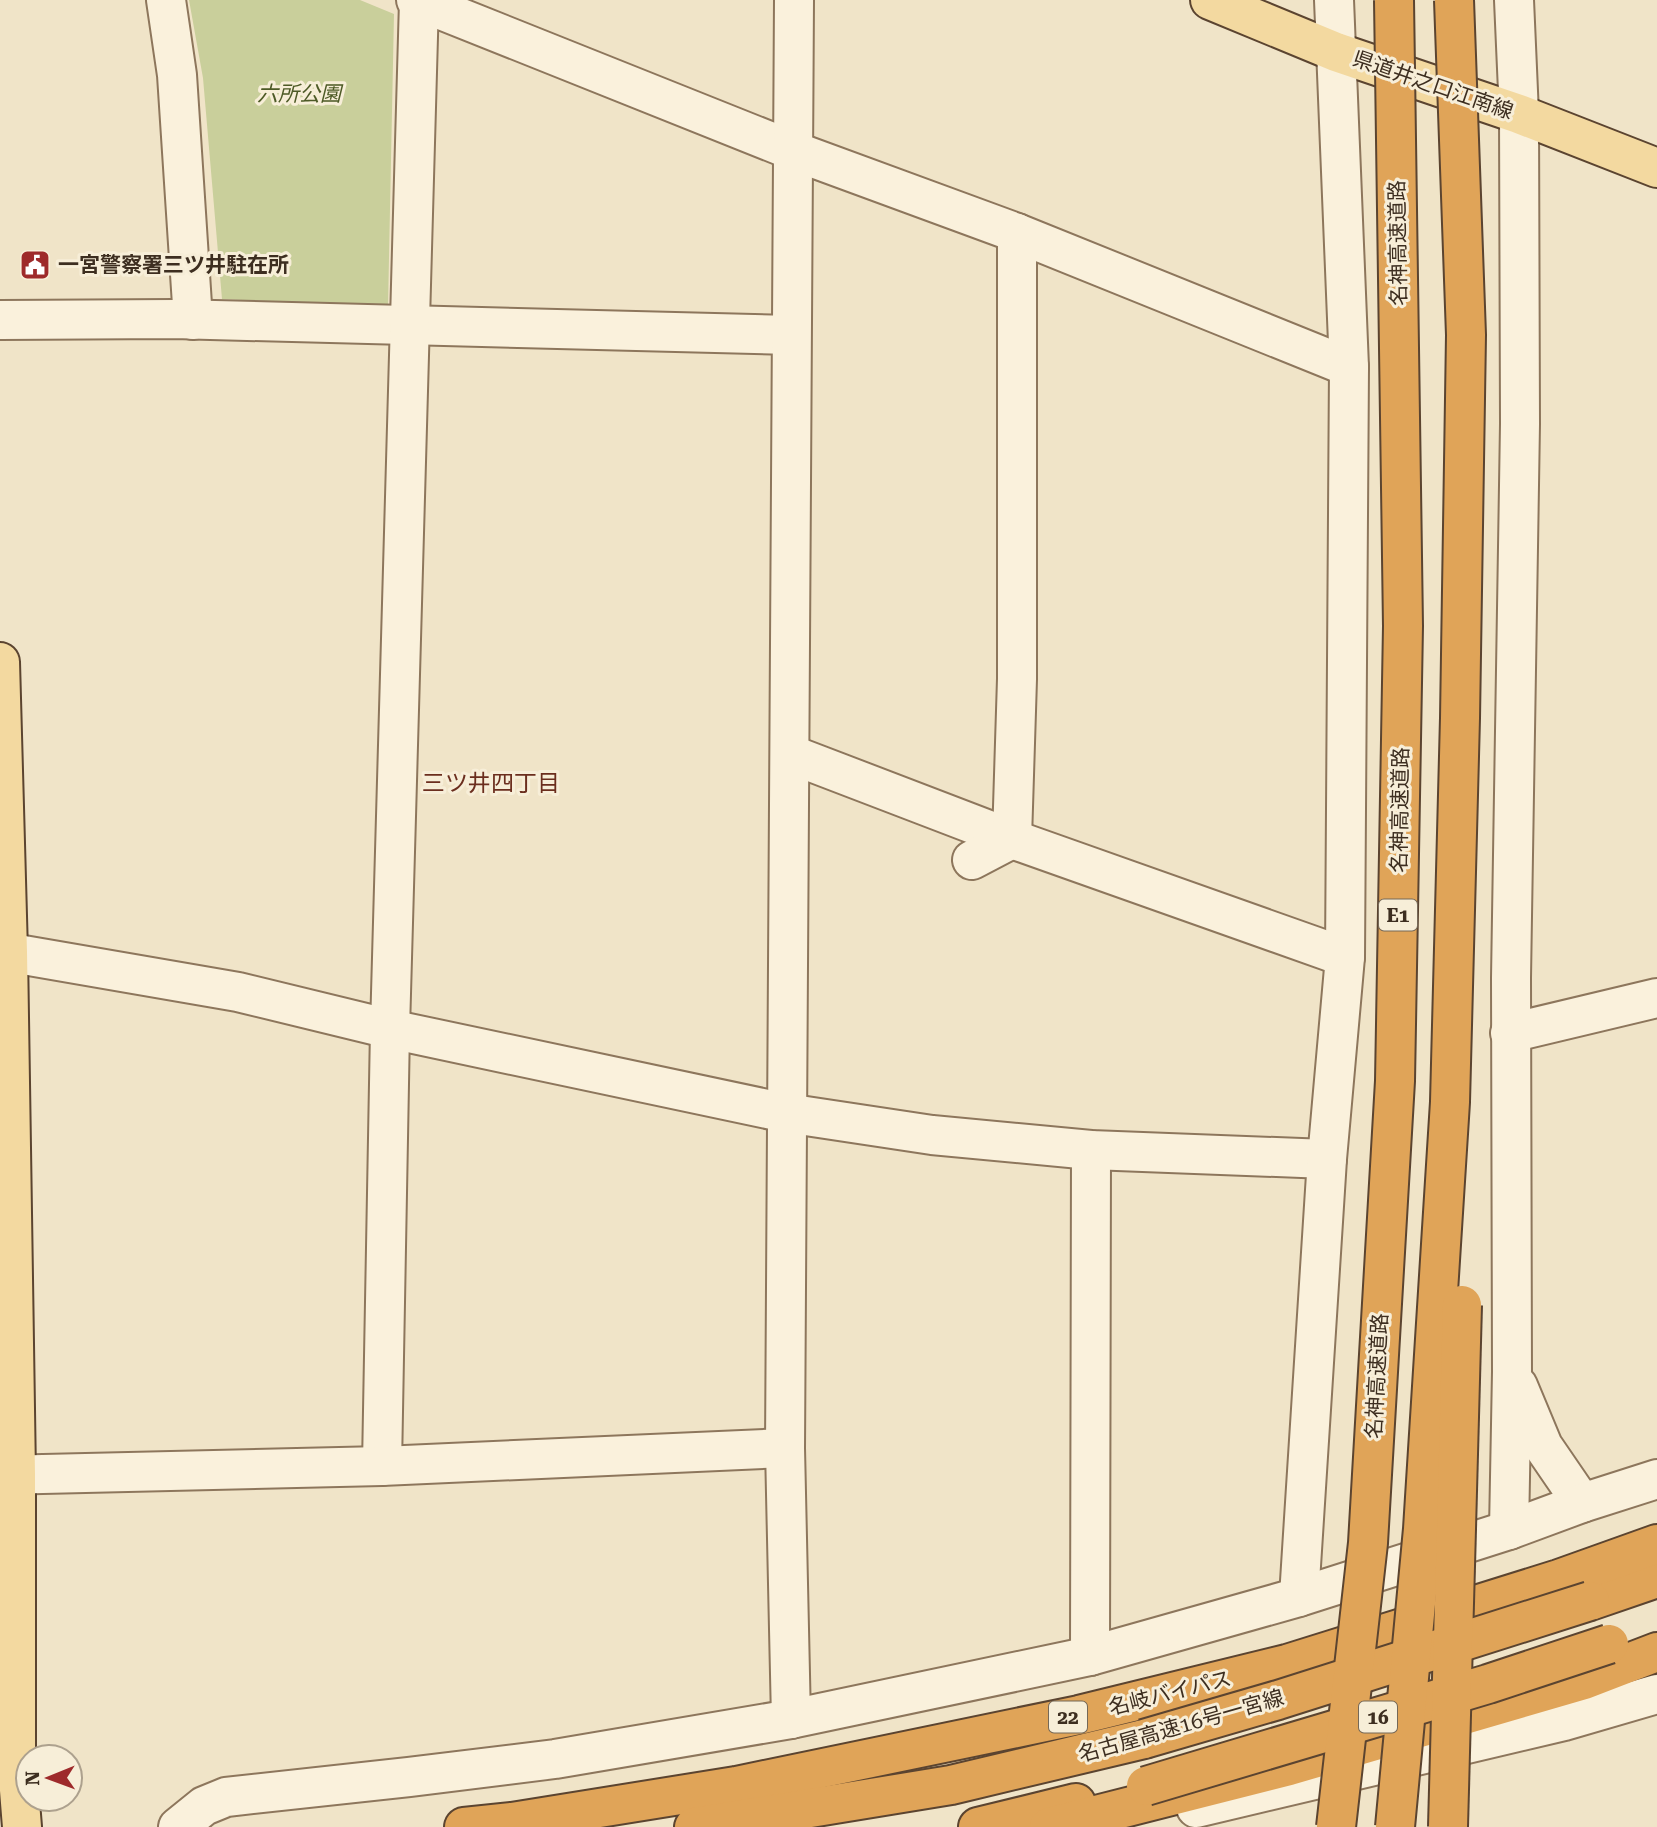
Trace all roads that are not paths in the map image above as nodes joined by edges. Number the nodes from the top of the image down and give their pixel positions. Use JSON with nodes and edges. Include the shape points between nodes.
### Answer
{"nodes":[{"id":1,"x":166,"y":0,"type":"edge"},
{"id":2,"x":794,"y":0,"type":"edge"},
{"id":3,"x":1210,"y":0,"type":"edge"},
{"id":4,"x":1334,"y":0,"type":"edge"},
{"id":5,"x":1394,"y":0,"type":"edge"},
{"id":6,"x":1454,"y":0,"type":"edge"},
{"id":7,"x":1514,"y":0,"type":"edge"},
{"id":8,"x":418,"y":1,"type":"edge"},
{"id":9,"x":1336,"y":52,"type":"junction"},
{"id":10,"x":1519,"y":114,"type":"junction"},
{"id":11,"x":794,"y":151,"type":"junction"},
{"id":12,"x":1657,"y":168,"type":"edge"},
{"id":13,"x":1017,"y":233,"type":"junction"},
{"id":14,"x":0,"y":320,"type":"edge"},
{"id":15,"x":193,"y":320,"type":"junction"},
{"id":16,"x":409,"y":326,"type":"junction"},
{"id":17,"x":791,"y":335,"type":"junction"},
{"id":18,"x":1349,"y":367,"type":"junction"},
{"id":19,"x":0,"y":662,"type":"edge"},
{"id":20,"x":790,"y":754,"type":"junction"},
{"id":21,"x":1012,"y":839,"type":"junction"},
{"id":22,"x":972,"y":860,"type":"dead end"},
{"id":23,"x":4,"y":952,"type":"edge"},
{"id":24,"x":1345,"y":957,"type":"junction"},
{"id":25,"x":1657,"y":998,"type":"edge"},
{"id":26,"x":390,"y":1029,"type":"junction"},
{"id":27,"x":1510,"y":1032,"type":"junction"},
{"id":28,"x":1450,"y":1102,"type":"junction"},
{"id":29,"x":786,"y":1113,"type":"junction"},
{"id":30,"x":1091,"y":1150,"type":"junction"},
{"id":31,"x":1327,"y":1159,"type":"junction"},
{"id":32,"x":1512,"y":1372,"type":"junction"},
{"id":33,"x":785,"y":1448,"type":"junction"},
{"id":34,"x":382,"y":1466,"type":"junction"},
{"id":35,"x":8,"y":1474,"type":"edge"},
{"id":36,"x":1657,"y":1479,"type":"edge"},
{"id":37,"x":1582,"y":1503,"type":"junction"},
{"id":38,"x":1509,"y":1530,"type":"junction"},
{"id":39,"x":1657,"y":1544,"type":"edge"},
{"id":40,"x":1657,"y":1578,"type":"edge"},
{"id":41,"x":1299,"y":1597,"type":"junction"},
{"id":42,"x":1657,"y":1625,"type":"edge"},
{"id":43,"x":1657,"y":1652,"type":"edge"},
{"id":44,"x":1090,"y":1656,"type":"junction"},
{"id":45,"x":1657,"y":1693,"type":"edge"},
{"id":46,"x":791,"y":1719,"type":"junction"},
{"id":47,"x":1238,"y":1813,"type":"edge"},
{"id":48,"x":22,"y":1827,"type":"edge"},
{"id":49,"x":178,"y":1827,"type":"edge"},
{"id":50,"x":464,"y":1827,"type":"edge"},
{"id":51,"x":694,"y":1827,"type":"edge"},
{"id":52,"x":978,"y":1827,"type":"edge"},
{"id":53,"x":1049,"y":1827,"type":"edge"},
{"id":54,"x":1112,"y":1827,"type":"edge"},
{"id":55,"x":1336,"y":1827,"type":"edge"},
{"id":56,"x":1395,"y":1827,"type":"edge"},
{"id":57,"x":1448,"y":1827,"type":"edge"}],
"edges":[{"from":1,"to":15,"type":"street","via":[[177,75]]},
{"from":2,"to":11,"type":"street"},
{"from":3,"to":9,"type":"main road","name":"県道井之口江南線"},
{"from":4,"to":9,"type":"street"},
{"from":5,"to":55,"type":"highway","name":"名神高速道路","number":"E1","bridge":true,"via":[[1403,626],[1395,1081],[1368,1543]]},
{"from":6,"to":28,"type":"highway","bridge":true,"via":[[1466,335]]},
{"from":7,"to":10,"type":"street"},
{"from":8,"to":11,"type":"street"},
{"from":8,"to":16,"type":"street"},
{"from":9,"to":10,"type":"main road","name":"県道井之口江南線"},
{"from":9,"to":18,"type":"street"},
{"from":10,"to":12,"type":"main road","name":"県道井之口江南線"},
{"from":10,"to":27,"type":"street","via":[[1520,424]]},
{"from":11,"to":13,"type":"street"},
{"from":11,"to":17,"type":"street"},
{"from":13,"to":18,"type":"street"},
{"from":13,"to":21,"type":"street","via":[[1017,679]]},
{"from":14,"to":15,"type":"street"},
{"from":15,"to":16,"type":"street"},
{"from":16,"to":17,"type":"street"},
{"from":16,"to":26,"type":"street"},
{"from":17,"to":20,"type":"street"},
{"from":18,"to":24,"type":"street"},
{"from":19,"to":23,"type":"main road"},
{"from":20,"to":21,"type":"street"},
{"from":20,"to":29,"type":"street"},
{"from":21,"to":22,"type":"street"},
{"from":21,"to":24,"type":"street"},
{"from":23,"to":26,"type":"street","via":[[238,992]]},
{"from":23,"to":35,"type":"main road"},
{"from":24,"to":31,"type":"street"},
{"from":25,"to":27,"type":"street"},
{"from":26,"to":29,"type":"street"},
{"from":26,"to":34,"type":"street"},
{"from":27,"to":32,"type":"street"},
{"from":28,"to":56,"type":"highway","bridge":true,"via":[[1423,1529]]},
{"from":28,"to":57,"type":"highway","bridge":true,"via":[[1465,1161]]},
{"from":29,"to":30,"type":"street","via":[[932,1135]]},
{"from":29,"to":33,"type":"street"},
{"from":30,"to":31,"type":"street"},
{"from":30,"to":44,"type":"street"},
{"from":31,"to":41,"type":"street"},
{"from":32,"to":37,"type":"street","via":[[1543,1446]]},
{"from":32,"to":38,"type":"street"},
{"from":33,"to":34,"type":"street"},
{"from":33,"to":46,"type":"street"},
{"from":34,"to":35,"type":"street"},
{"from":35,"to":48,"type":"main road"},
{"from":36,"to":37,"type":"street"},
{"from":37,"to":38,"type":"street"},
{"from":38,"to":41,"type":"street"},
{"from":39,"to":50,"type":"highway","name":"名岐バイパス","number":"22","via":[[1287,1664],[1079,1715],[736,1786]]},
{"from":40,"to":51,"type":"highway","name":"名古屋高速16号一宮線","bridge":true,"via":[[1144,1739],[951,1786]]},
{"from":41,"to":44,"type":"street"},
{"from":42,"to":52,"type":"highway","number":"16","bridge":true,"via":[[1488,1684],[1296,1742],[1146,1786]]},
{"from":43,"to":53,"type":"highway","via":[[1584,1680],[1302,1762]]},
{"from":44,"to":46,"type":"street"},
{"from":45,"to":47,"type":"street"},
{"from":46,"to":49,"type":"street","via":[[555,1759],[226,1797],[204,1805]]},
{"from":47,"to":54,"type":"street"}]}
